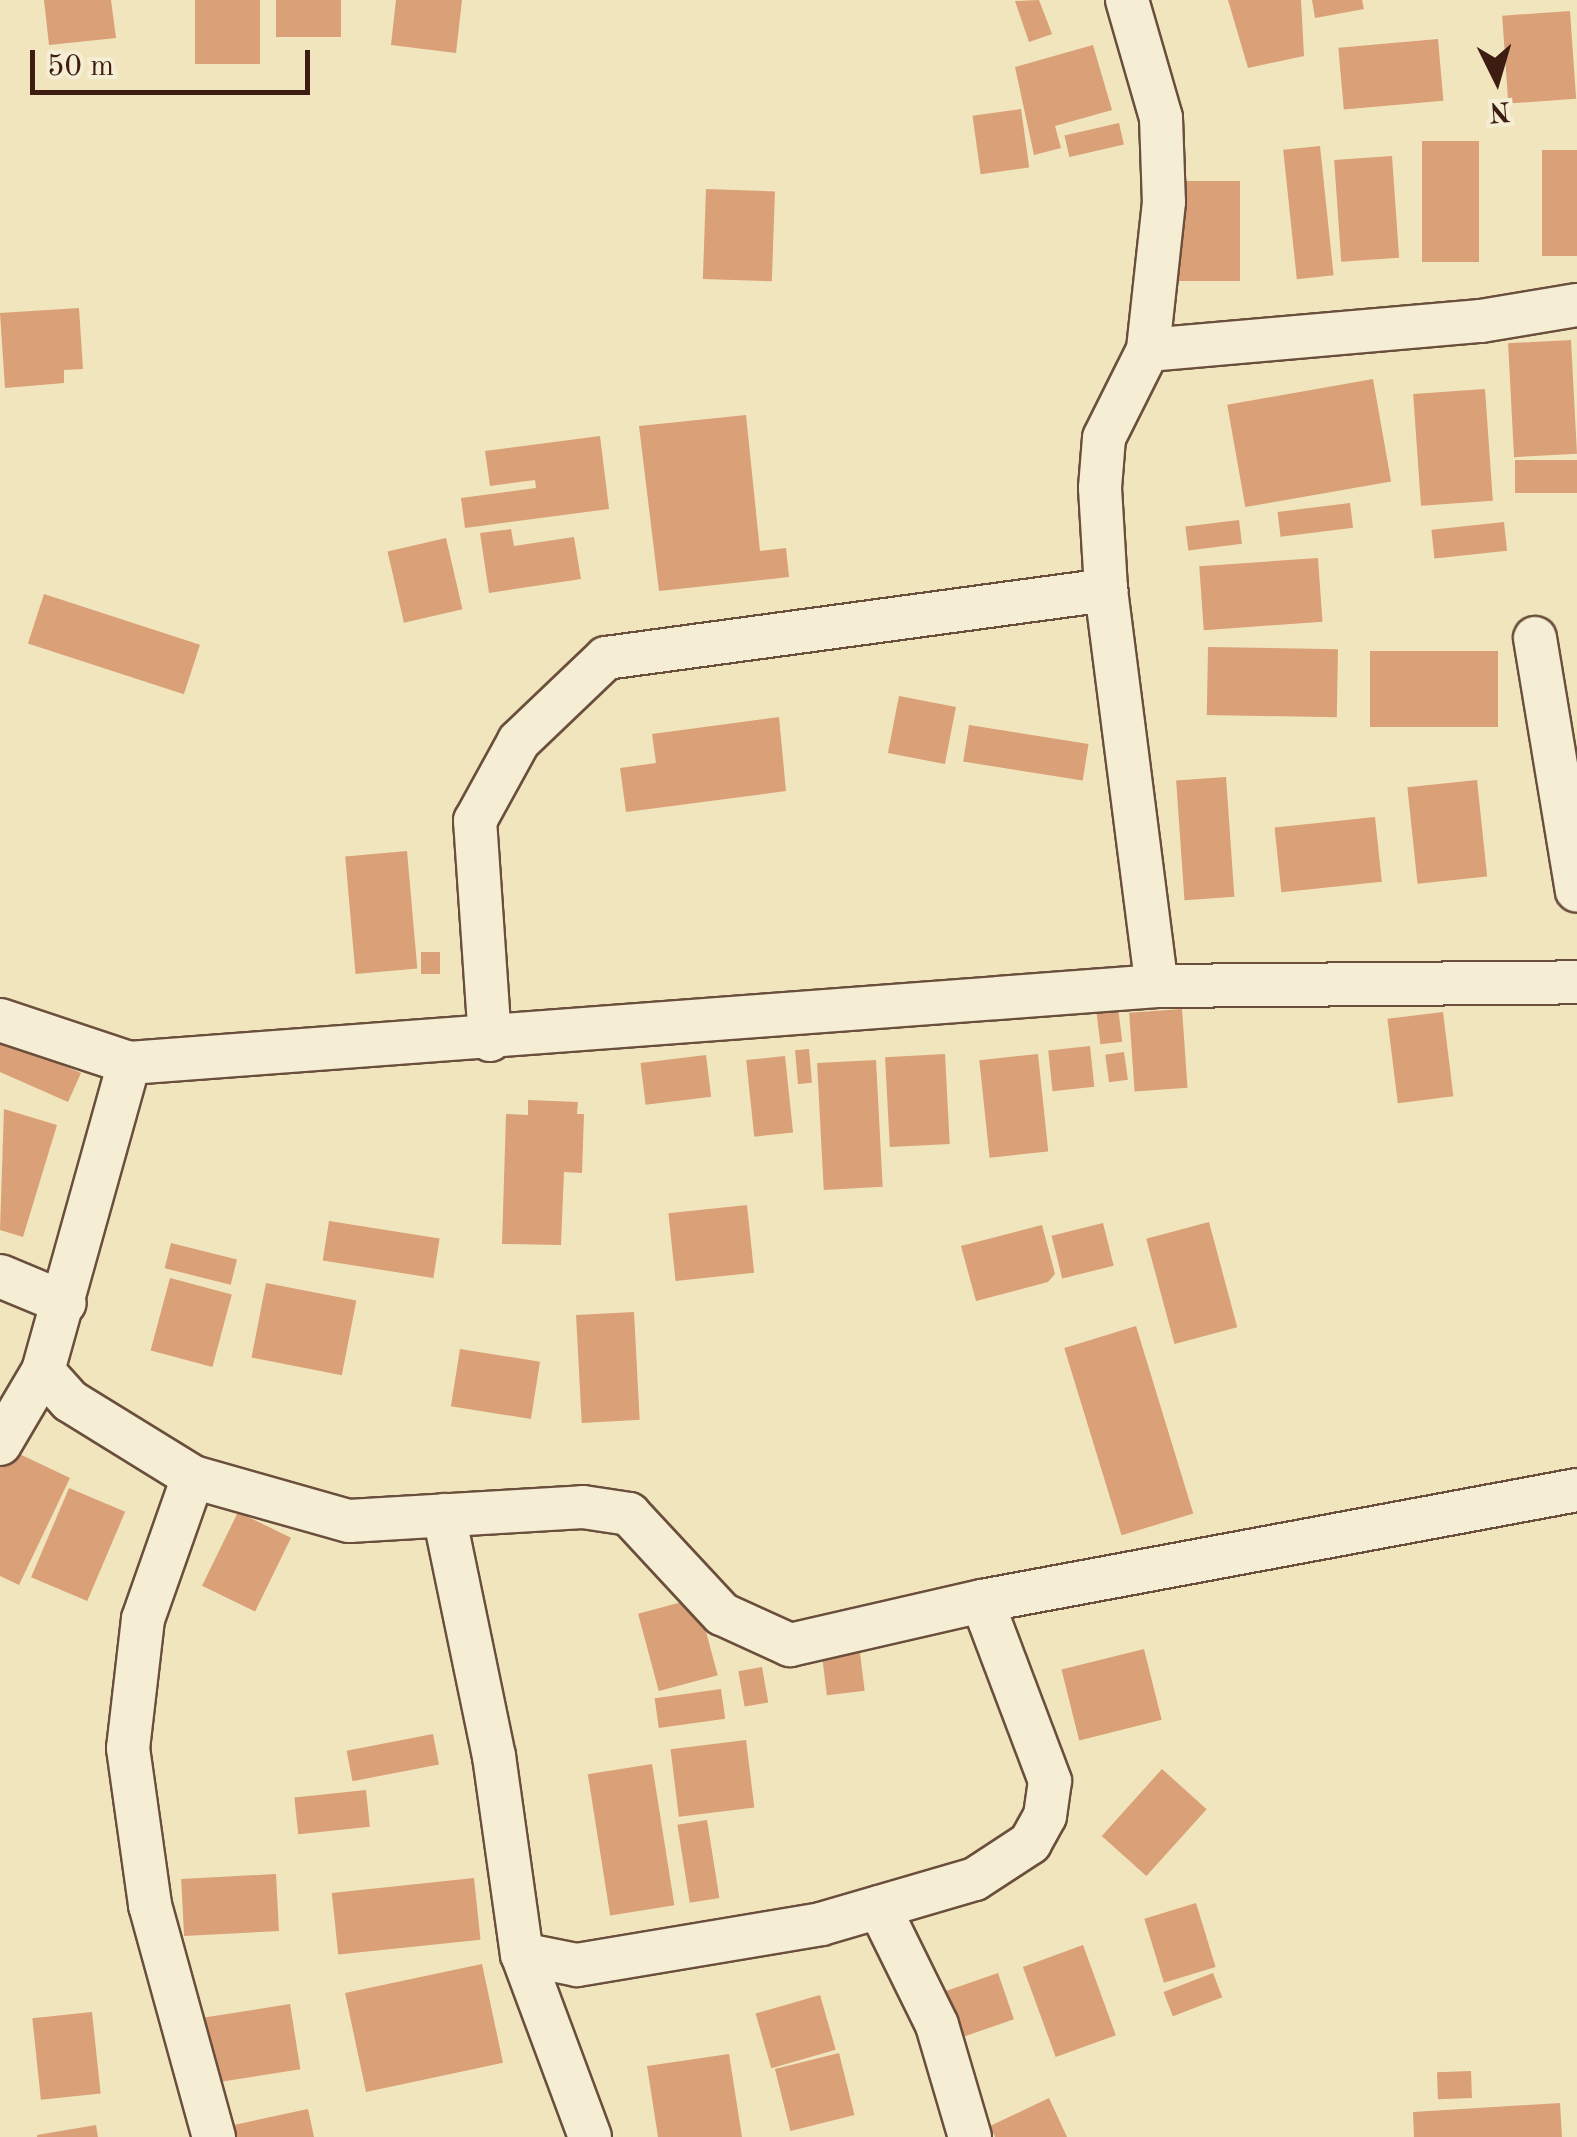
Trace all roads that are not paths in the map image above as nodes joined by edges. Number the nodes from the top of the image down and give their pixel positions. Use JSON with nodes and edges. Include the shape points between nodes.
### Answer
{"nodes":[{"id":1,"x":1127,"y":0,"type":"edge"},
{"id":2,"x":1577,"y":305,"type":"edge"},
{"id":3,"x":1148,"y":350,"type":"junction"},
{"id":4,"x":1106,"y":590,"type":"junction"},
{"id":5,"x":1535,"y":638,"type":"dead end"},
{"id":6,"x":1577,"y":891,"type":"edge"},
{"id":7,"x":1577,"y":982,"type":"edge"},
{"id":8,"x":1157,"y":986,"type":"junction"},
{"id":9,"x":0,"y":1020,"type":"edge"},
{"id":10,"x":490,"y":1040,"type":"junction"},
{"id":11,"x":129,"y":1063,"type":"junction"},
{"id":12,"x":0,"y":1276,"type":"edge"},
{"id":13,"x":66,"y":1303,"type":"junction"},
{"id":14,"x":44,"y":1371,"type":"junction"},
{"id":15,"x":0,"y":1444,"type":"edge"},
{"id":16,"x":193,"y":1476,"type":"junction"},
{"id":17,"x":1577,"y":1490,"type":"edge"},
{"id":18,"x":444,"y":1515,"type":"junction"},
{"id":19,"x":982,"y":1601,"type":"junction"},
{"id":20,"x":879,"y":1907,"type":"junction"},
{"id":21,"x":522,"y":1954,"type":"junction"},
{"id":22,"x":214,"y":2137,"type":"edge"},
{"id":23,"x":590,"y":2137,"type":"edge"},
{"id":24,"x":970,"y":2137,"type":"edge"}],
"edges":[{"from":1,"to":3,"type":"street","via":[[1161,118],[1164,202]]},
{"from":2,"to":3,"type":"street","via":[[1481,322]]},
{"from":3,"to":4,"type":"street","via":[[1104,438]]},
{"from":4,"to":8,"type":"street"},
{"from":4,"to":10,"type":"street","via":[[606,658],[519,741],[475,820]]},
{"from":5,"to":6,"type":"street"},
{"from":7,"to":8,"type":"street"},
{"from":8,"to":10,"type":"street"},
{"from":9,"to":11,"type":"street"},
{"from":10,"to":11,"type":"street"},
{"from":11,"to":13,"type":"street"},
{"from":12,"to":13,"type":"street"},
{"from":13,"to":14,"type":"street"},
{"from":14,"to":15,"type":"street"},
{"from":14,"to":16,"type":"street","via":[[70,1402]]},
{"from":16,"to":18,"type":"street","via":[[349,1521]]},
{"from":16,"to":22,"type":"street","via":[[144,1619],[128,1748],[150,1904]]},
{"from":17,"to":19,"type":"street"},
{"from":18,"to":19,"type":"street","via":[[582,1507],[629,1514],[722,1614],[790,1645]]},
{"from":18,"to":21,"type":"street","via":[[494,1756]]},
{"from":19,"to":20,"type":"street","via":[[1050,1781],[1045,1816],[1030,1842],[975,1879]]},
{"from":20,"to":21,"type":"street","via":[[660,1955],[577,1965]]},
{"from":20,"to":24,"type":"street","via":[[937,2026]]},
{"from":21,"to":23,"type":"street"}]}
